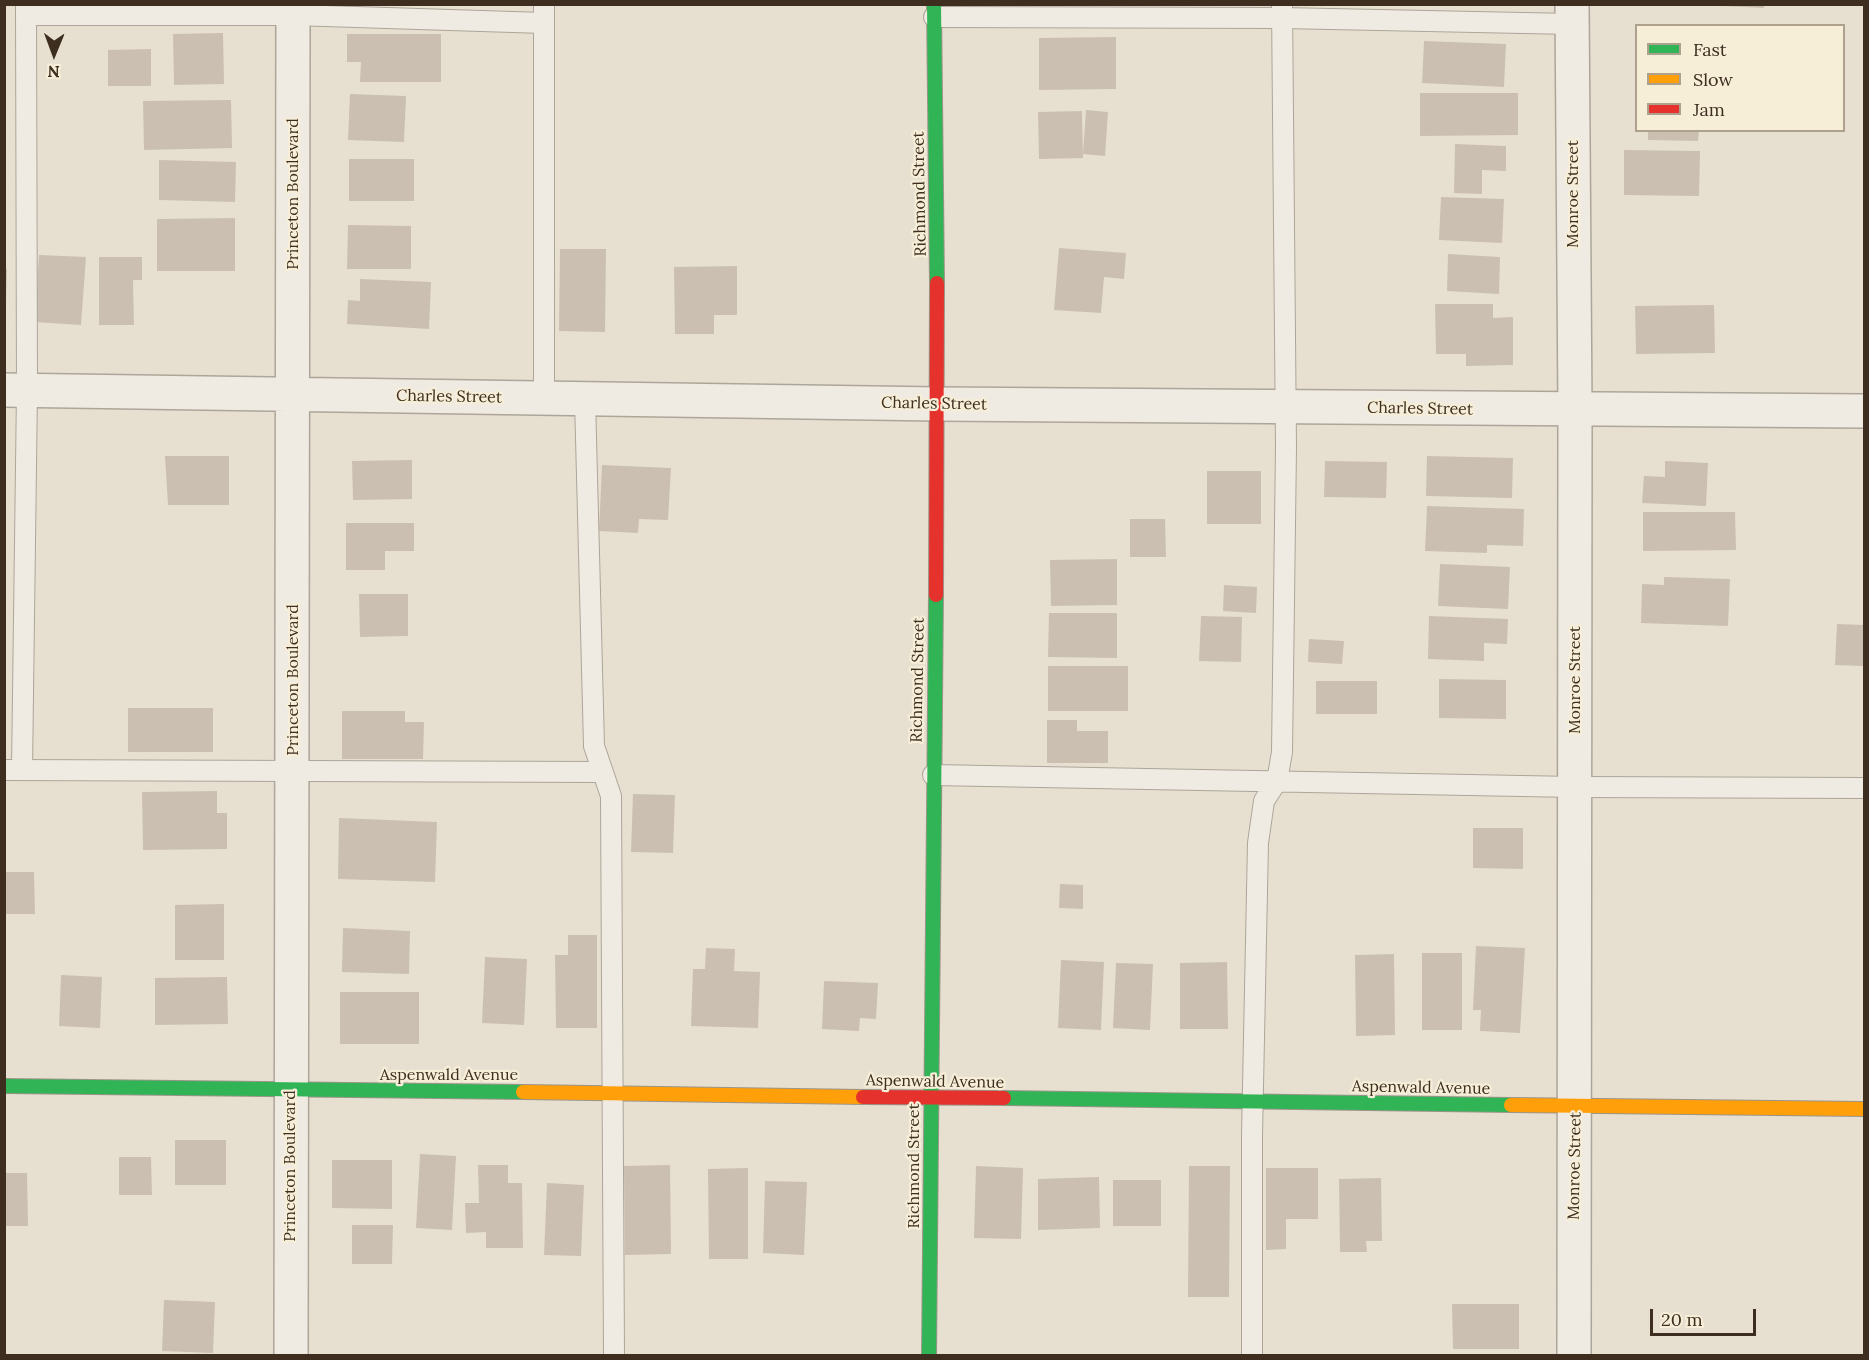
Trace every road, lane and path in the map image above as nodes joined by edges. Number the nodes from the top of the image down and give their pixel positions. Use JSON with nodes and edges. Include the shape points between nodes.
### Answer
{"nodes":[{"id":1,"x":26,"y":10,"type":"edge"},
{"id":2,"x":293,"y":10,"type":"edge"},
{"id":3,"x":934,"y":11,"type":"edge"},
{"id":4,"x":1282,"y":11,"type":"edge"},
{"id":5,"x":544,"y":14,"type":"edge"},
{"id":6,"x":1572,"y":14,"type":"edge"},
{"id":7,"x":16,"y":390,"type":"edge"},
{"id":8,"x":294,"y":394,"type":"junction"},
{"id":9,"x":544,"y":399,"type":"junction"},
{"id":10,"x":585,"y":399,"type":"junction"},
{"id":11,"x":939,"y":404,"type":"junction"},
{"id":12,"x":1284,"y":407,"type":"junction"},
{"id":13,"x":1575,"y":411,"type":"junction"},
{"id":14,"x":1864,"y":411,"type":"edge"},
{"id":15,"x":13,"y":770,"type":"edge"},
{"id":16,"x":293,"y":770,"type":"junction"},
{"id":17,"x":601,"y":772,"type":"junction"},
{"id":18,"x":933,"y":776,"type":"junction"},
{"id":19,"x":1277,"y":781,"type":"junction"},
{"id":20,"x":1575,"y":787,"type":"junction"},
{"id":21,"x":1864,"y":788,"type":"edge"},
{"id":22,"x":4,"y":1086,"type":"edge"},
{"id":23,"x":290,"y":1091,"type":"junction"},
{"id":24,"x":612,"y":1093,"type":"junction"},
{"id":25,"x":931,"y":1099,"type":"junction"},
{"id":26,"x":1252,"y":1103,"type":"junction"},
{"id":27,"x":1576,"y":1106,"type":"junction"},
{"id":28,"x":1864,"y":1109,"type":"edge"},
{"id":29,"x":291,"y":1356,"type":"edge"},
{"id":30,"x":614,"y":1356,"type":"edge"},
{"id":31,"x":930,"y":1356,"type":"edge"},
{"id":32,"x":1252,"y":1356,"type":"edge"},
{"id":33,"x":1574,"y":1356,"type":"edge"}],
"edges":[{"from":1,"to":2,"type":"lane"},
{"from":1,"to":7,"type":"lane"},
{"from":2,"to":5,"type":"lane"},
{"from":2,"to":8,"type":"street","name":"Princeton Boulevard"},
{"from":3,"to":4,"type":"lane"},
{"from":3,"to":11,"type":"street","name":"Richmond Street"},
{"from":4,"to":6,"type":"lane"},
{"from":4,"to":12,"type":"lane"},
{"from":5,"to":9,"type":"lane"},
{"from":6,"to":13,"type":"street","name":"Monroe Street"},
{"from":7,"to":8,"type":"street","name":"Charles Street"},
{"from":7,"to":15,"type":"lane"},
{"from":8,"to":9,"type":"street","name":"Charles Street"},
{"from":8,"to":16,"type":"street","name":"Princeton Boulevard"},
{"from":9,"to":10,"type":"street","name":"Charles Street"},
{"from":10,"to":11,"type":"street","name":"Charles Street"},
{"from":10,"to":17,"type":"lane","via":[[594,747]]},
{"from":11,"to":12,"type":"street","name":"Charles Street"},
{"from":11,"to":18,"type":"street","name":"Richmond Street"},
{"from":12,"to":13,"type":"street","name":"Charles Street"},
{"from":12,"to":19,"type":"lane","via":[[1282,752]]},
{"from":13,"to":14,"type":"street","name":"Charles Street"},
{"from":13,"to":20,"type":"street","name":"Monroe Street"},
{"from":15,"to":16,"type":"lane"},
{"from":16,"to":17,"type":"lane"},
{"from":16,"to":23,"type":"street","name":"Princeton Boulevard"},
{"from":17,"to":24,"type":"lane","via":[[611,796]]},
{"from":18,"to":19,"type":"lane"},
{"from":18,"to":25,"type":"street","name":"Richmond Street"},
{"from":19,"to":20,"type":"lane"},
{"from":19,"to":26,"type":"lane","via":[[1264,801],[1258,843]]},
{"from":20,"to":21,"type":"lane"},
{"from":20,"to":27,"type":"street","name":"Monroe Street"},
{"from":22,"to":23,"type":"street","name":"Aspenwald Avenue"},
{"from":23,"to":24,"type":"street","name":"Aspenwald Avenue"},
{"from":23,"to":29,"type":"street","name":"Princeton Boulevard"},
{"from":24,"to":25,"type":"street","name":"Aspenwald Avenue"},
{"from":24,"to":30,"type":"lane"},
{"from":25,"to":26,"type":"street","name":"Aspenwald Avenue"},
{"from":25,"to":31,"type":"street","name":"Richmond Street"},
{"from":26,"to":27,"type":"street","name":"Aspenwald Avenue"},
{"from":26,"to":32,"type":"lane"},
{"from":27,"to":28,"type":"street","name":"Aspenwald Avenue"},
{"from":27,"to":33,"type":"street","name":"Monroe Street"}]}
